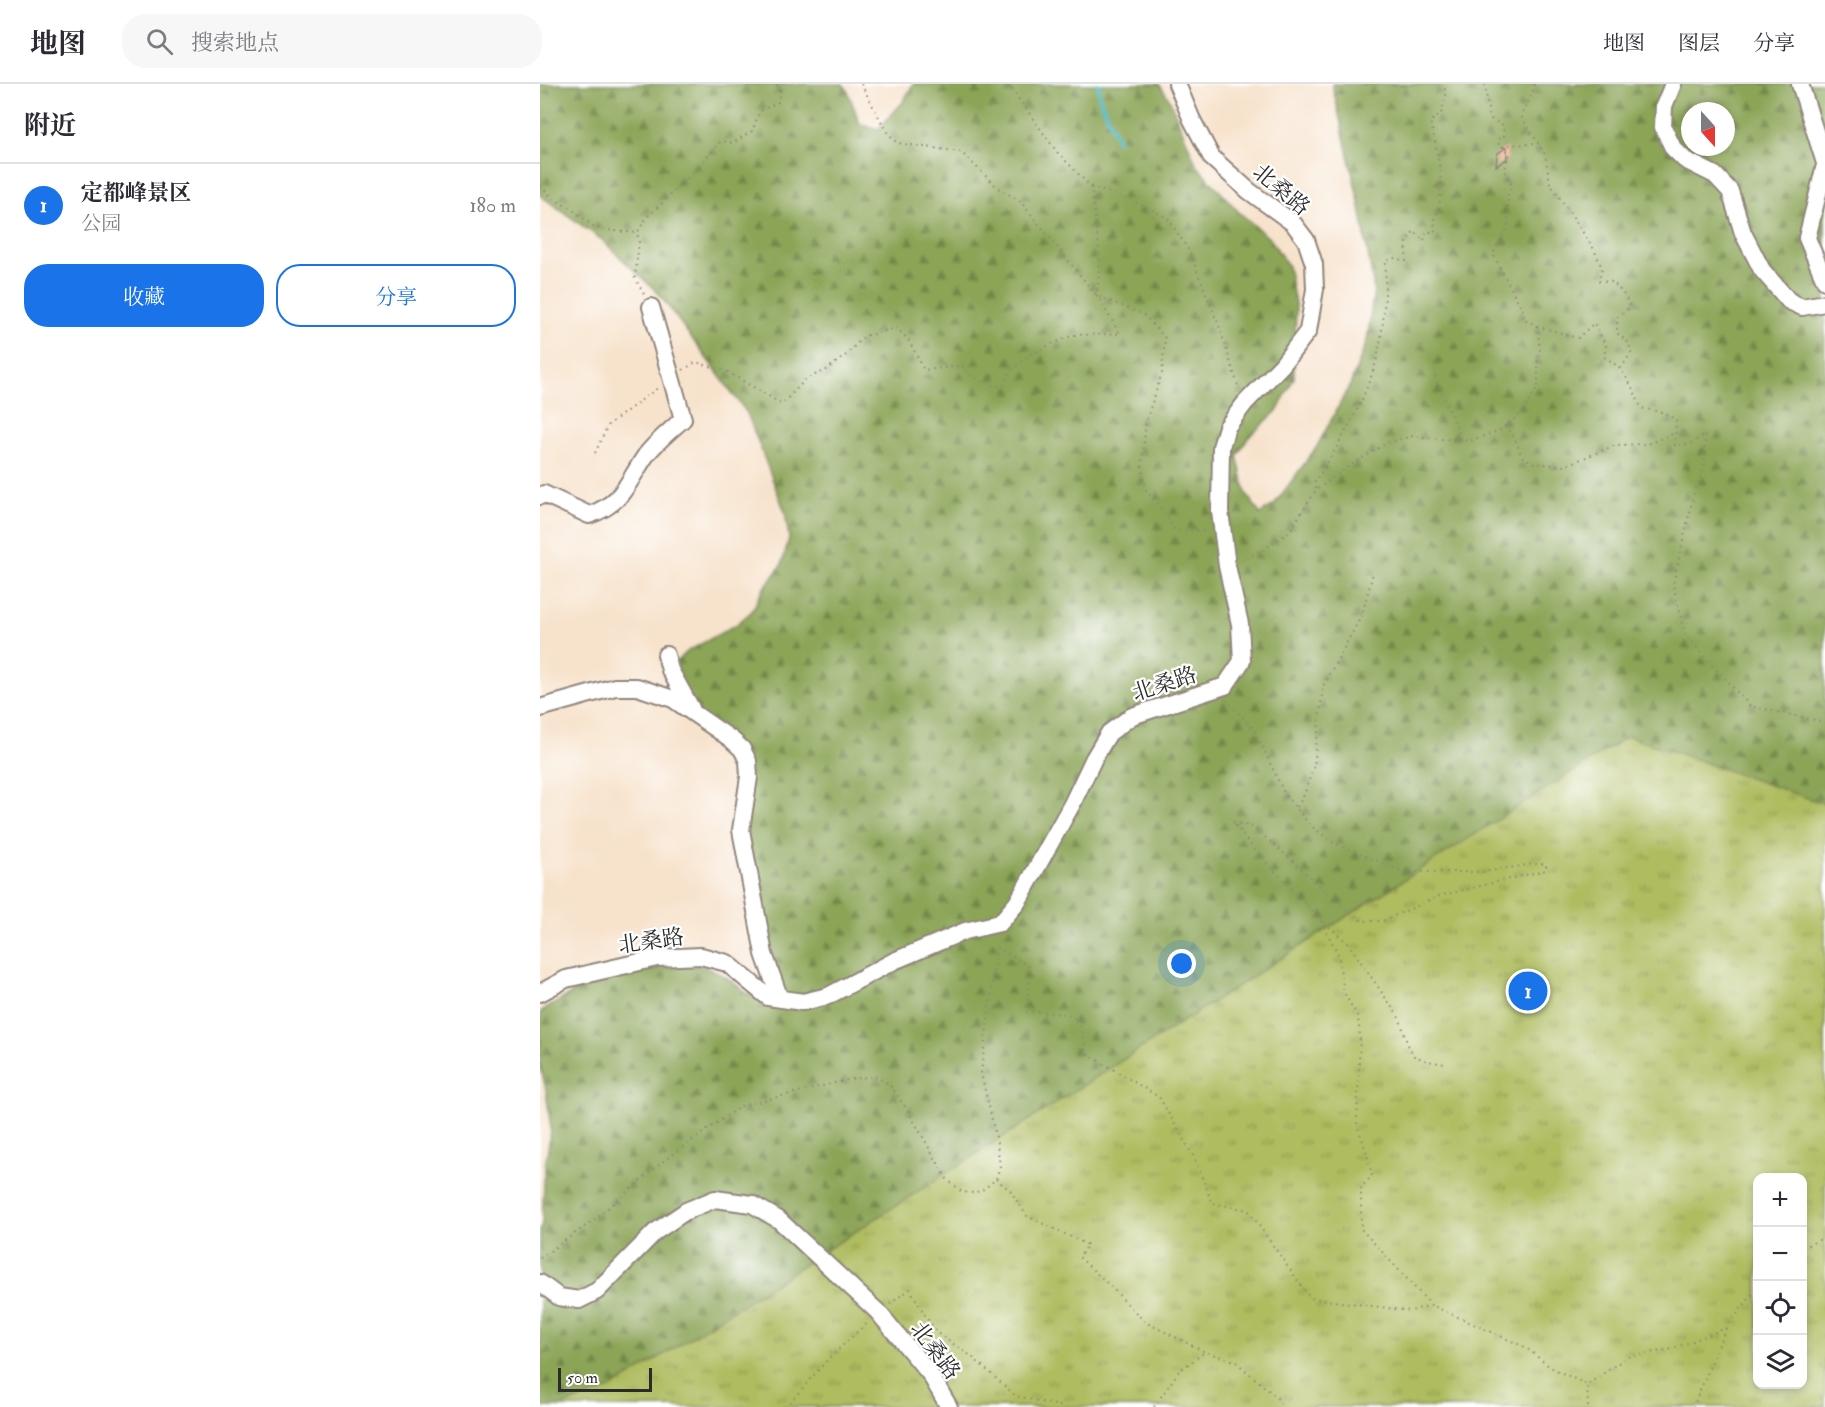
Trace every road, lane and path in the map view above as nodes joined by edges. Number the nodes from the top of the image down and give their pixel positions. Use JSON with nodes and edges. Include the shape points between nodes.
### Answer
{"nodes":[{"id":1,"x":776,"y":84,"type":"edge"},
{"id":2,"x":861,"y":84,"type":"edge"},
{"id":3,"x":1008,"y":84,"type":"edge"},
{"id":4,"x":1177,"y":84,"type":"edge"},
{"id":5,"x":1444,"y":84,"type":"edge"},
{"id":6,"x":1485,"y":84,"type":"edge"},
{"id":7,"x":1534,"y":84,"type":"edge"},
{"id":8,"x":1673,"y":84,"type":"edge"},
{"id":9,"x":1800,"y":84,"type":"edge"},
{"id":10,"x":1538,"y":141,"type":"junction"},
{"id":11,"x":1503,"y":147,"type":"junction"},
{"id":12,"x":1825,"y":164,"type":"edge"},
{"id":13,"x":540,"y":186,"type":"edge"},
{"id":14,"x":1090,"y":187,"type":"junction"},
{"id":15,"x":637,"y":233,"type":"junction"},
{"id":16,"x":1825,"y":281,"type":"edge"},
{"id":17,"x":1097,"y":296,"type":"junction"},
{"id":18,"x":1825,"y":303,"type":"edge"},
{"id":19,"x":651,"y":307,"type":"joint"},
{"id":20,"x":1537,"y":326,"type":"junction"},
{"id":21,"x":1620,"y":370,"type":"junction"},
{"id":22,"x":1435,"y":376,"type":"dead end"},
{"id":23,"x":672,"y":377,"type":"junction"},
{"id":24,"x":1245,"y":403,"type":"junction"},
{"id":25,"x":1506,"y":425,"type":"junction"},
{"id":26,"x":1675,"y":433,"type":"junction"},
{"id":27,"x":1462,"y":440,"type":"junction"},
{"id":28,"x":595,"y":453,"type":"dead end"},
{"id":29,"x":1316,"y":490,"type":"junction"},
{"id":30,"x":540,"y":496,"type":"edge"},
{"id":31,"x":1223,"y":531,"type":"junction"},
{"id":32,"x":1227,"y":566,"type":"junction"},
{"id":33,"x":1373,"y":573,"type":"dead end"},
{"id":34,"x":666,"y":655,"type":"dead end"},
{"id":35,"x":1225,"y":686,"type":"junction"},
{"id":36,"x":540,"y":708,"type":"edge"},
{"id":37,"x":693,"y":712,"type":"junction"},
{"id":38,"x":1825,"y":722,"type":"edge"},
{"id":39,"x":1296,"y":808,"type":"junction"},
{"id":40,"x":1319,"y":918,"type":"junction"},
{"id":41,"x":999,"y":923,"type":"junction"},
{"id":42,"x":997,"y":947,"type":"junction"},
{"id":43,"x":540,"y":993,"type":"edge"},
{"id":44,"x":780,"y":999,"type":"junction"},
{"id":45,"x":1445,"y":1064,"type":"dead end"},
{"id":46,"x":996,"y":1179,"type":"junction"},
{"id":47,"x":1825,"y":1237,"type":"edge"},
{"id":48,"x":1807,"y":1246,"type":"edge"},
{"id":49,"x":540,"y":1258,"type":"edge"},
{"id":50,"x":540,"y":1282,"type":"edge"},
{"id":51,"x":1753,"y":1293,"type":"edge"},
{"id":52,"x":1431,"y":1305,"type":"junction"},
{"id":53,"x":878,"y":1312,"type":"junction"},
{"id":54,"x":1726,"y":1328,"type":"junction"},
{"id":55,"x":1205,"y":1352,"type":"junction"},
{"id":56,"x":1587,"y":1385,"type":"junction"},
{"id":57,"x":786,"y":1407,"type":"edge"},
{"id":58,"x":949,"y":1407,"type":"edge"},
{"id":59,"x":1064,"y":1407,"type":"edge"},
{"id":60,"x":1154,"y":1407,"type":"edge"},
{"id":61,"x":1283,"y":1407,"type":"edge"},
{"id":62,"x":1588,"y":1407,"type":"edge"},
{"id":63,"x":1693,"y":1407,"type":"edge"}],
"edges":[{"from":1,"to":15,"type":"path","via":[[780,90],[778,102],[760,111],[752,131],[734,143],[721,141],[647,217]]},
{"from":2,"to":17,"type":"path","via":[[897,143],[961,153],[998,188],[1020,201]]},
{"from":3,"to":14,"type":"path","via":[[1057,152]]},
{"from":4,"to":24,"type":"street","name":"北桑路","via":[[1212,158],[1293,223],[1306,240],[1314,264],[1315,289],[1308,331]]},
{"from":5,"to":29,"type":"path","via":[[1446,95],[1441,114],[1430,122],[1439,164],[1435,232],[1426,232],[1424,241],[1414,231],[1407,241],[1406,261],[1386,261],[1379,350],[1360,401],[1315,482]]},
{"from":6,"to":11,"type":"path","via":[[1489,118],[1503,125],[1504,136],[1498,139],[1499,147]]},
{"from":7,"to":10,"type":"path","via":[[1521,116]]},
{"from":8,"to":18,"type":"street","via":[[1664,106],[1664,127],[1673,148],[1685,160],[1715,175],[1730,191],[1743,233],[1762,270],[1789,301],[1802,308]]},
{"from":9,"to":12,"type":"street"},
{"from":10,"to":11,"type":"path","via":[[1527,146],[1514,143]]},
{"from":10,"to":21,"type":"path","via":[[1545,154],[1550,183],[1594,249],[1602,268],[1599,281],[1613,282],[1630,307],[1617,318],[1617,333],[1629,343],[1630,353]]},
{"from":11,"to":20,"type":"path","via":[[1510,154],[1504,165],[1510,184],[1508,227],[1493,254],[1524,319]]},
{"from":12,"to":16,"type":"street","via":[[1808,238]]},
{"from":13,"to":15,"type":"path","via":[[594,227]]},
{"from":14,"to":17,"type":"path","via":[[1100,256]]},
{"from":14,"to":24,"type":"path","via":[[1131,200],[1168,218],[1189,251]]},
{"from":15,"to":19,"type":"path","via":[[634,278]]},
{"from":17,"to":23,"type":"path","via":[[1120,334],[1074,335],[1049,345],[1011,370],[1003,386],[988,386],[971,377],[962,366],[924,370],[908,339],[896,328],[864,336],[825,371],[807,378],[782,404],[726,371],[696,362]]},
{"from":17,"to":31,"type":"path","via":[[1143,314],[1165,338],[1162,373],[1146,421],[1142,465],[1146,491],[1176,531]]},
{"from":19,"to":23,"type":"street"},
{"from":20,"to":21,"type":"path","via":[[1578,338],[1594,323],[1606,346],[1604,357],[1614,361]]},
{"from":20,"to":25,"type":"path","via":[[1539,387],[1522,412]]},
{"from":21,"to":26,"type":"path","via":[[1641,408],[1665,413],[1676,420]]},
{"from":22,"to":27,"type":"path"},
{"from":23,"to":28,"type":"path","via":[[608,425]]},
{"from":23,"to":30,"type":"street","via":[[683,419],[647,454],[624,492],[589,515],[544,494]]},
{"from":24,"to":31,"type":"street","name":"北桑路","via":[[1227,428],[1221,447]]},
{"from":25,"to":26,"type":"path","via":[[1522,457],[1534,463],[1564,466],[1616,445],[1647,444]]},
{"from":25,"to":27,"type":"path","via":[[1499,431]]},
{"from":26,"to":38,"type":"path","via":[[1675,447],[1705,435],[1704,466],[1672,584],[1685,635],[1750,706]]},
{"from":27,"to":29,"type":"path","via":[[1413,436],[1389,442]]},
{"from":29,"to":32,"type":"path","via":[[1289,532],[1263,550]]},
{"from":31,"to":32,"type":"street","name":"北桑路"},
{"from":32,"to":35,"type":"street","name":"北桑路","via":[[1240,624],[1242,661]]},
{"from":33,"to":39,"type":"path","via":[[1362,615],[1323,686],[1314,766]]},
{"from":34,"to":37,"type":"street"},
{"from":35,"to":39,"type":"path","via":[[1224,697],[1255,731],[1285,795]]},
{"from":35,"to":41,"type":"street","name":"北桑路","via":[[1132,716],[1109,733],[1023,892]]},
{"from":36,"to":37,"type":"street","via":[[615,687],[637,687],[674,699]]},
{"from":37,"to":44,"type":"street","via":[[731,739],[748,761],[741,830],[764,954]]},
{"from":39,"to":40,"type":"path","via":[[1311,826],[1334,843],[1404,872],[1483,872],[1546,864],[1546,870],[1439,896],[1383,921],[1362,921],[1253,827],[1233,822]]},
{"from":40,"to":45,"type":"path","via":[[1348,943],[1388,999],[1414,1056]]},
{"from":40,"to":52,"type":"path","via":[[1338,954],[1344,993],[1358,1017],[1357,1125],[1372,1176],[1361,1187],[1361,1229]]},
{"from":41,"to":42,"type":"path"},
{"from":41,"to":44,"type":"street","name":"北桑路","via":[[964,931],[914,952],[828,996],[803,1002]]},
{"from":42,"to":46,"type":"path","via":[[981,1073],[996,1137],[1000,1166]]},
{"from":42,"to":52,"type":"path","via":[[1031,967],[1026,1011],[1067,1014],[1080,1021],[1086,1053],[1159,1097],[1195,1159],[1212,1203],[1248,1210],[1310,1298],[1411,1311]]},
{"from":43,"to":44,"type":"street","name":"北桑路","via":[[566,979],[657,958],[701,956],[727,963],[768,997]]},
{"from":46,"to":49,"type":"path","via":[[974,1193],[962,1192],[947,1179],[890,1085],[875,1076],[851,1079],[741,1106]]},
{"from":46,"to":55,"type":"path","via":[[1010,1190],[1027,1216],[1088,1245],[1079,1257],[1144,1322]]},
{"from":47,"to":48,"type":"path"},
{"from":50,"to":53,"type":"street","name":"北桑路","via":[[559,1297],[579,1300],[597,1291],[654,1232],[686,1211],[715,1199],[752,1204],[779,1220]]},
{"from":51,"to":54,"type":"path"},
{"from":52,"to":56,"type":"path","via":[[1525,1347],[1550,1367]]},
{"from":53,"to":57,"type":"path","via":[[828,1359]]},
{"from":53,"to":58,"type":"street","name":"北桑路","via":[[930,1374]]},
{"from":53,"to":59,"type":"path","via":[[910,1288],[937,1333],[971,1356],[1016,1396]]},
{"from":54,"to":56,"type":"path","via":[[1672,1349],[1627,1357]]},
{"from":54,"to":63,"type":"path"},
{"from":55,"to":60,"type":"path","via":[[1179,1371]]},
{"from":55,"to":61,"type":"path","via":[[1235,1361]]},
{"from":56,"to":62,"type":"path"}]}
